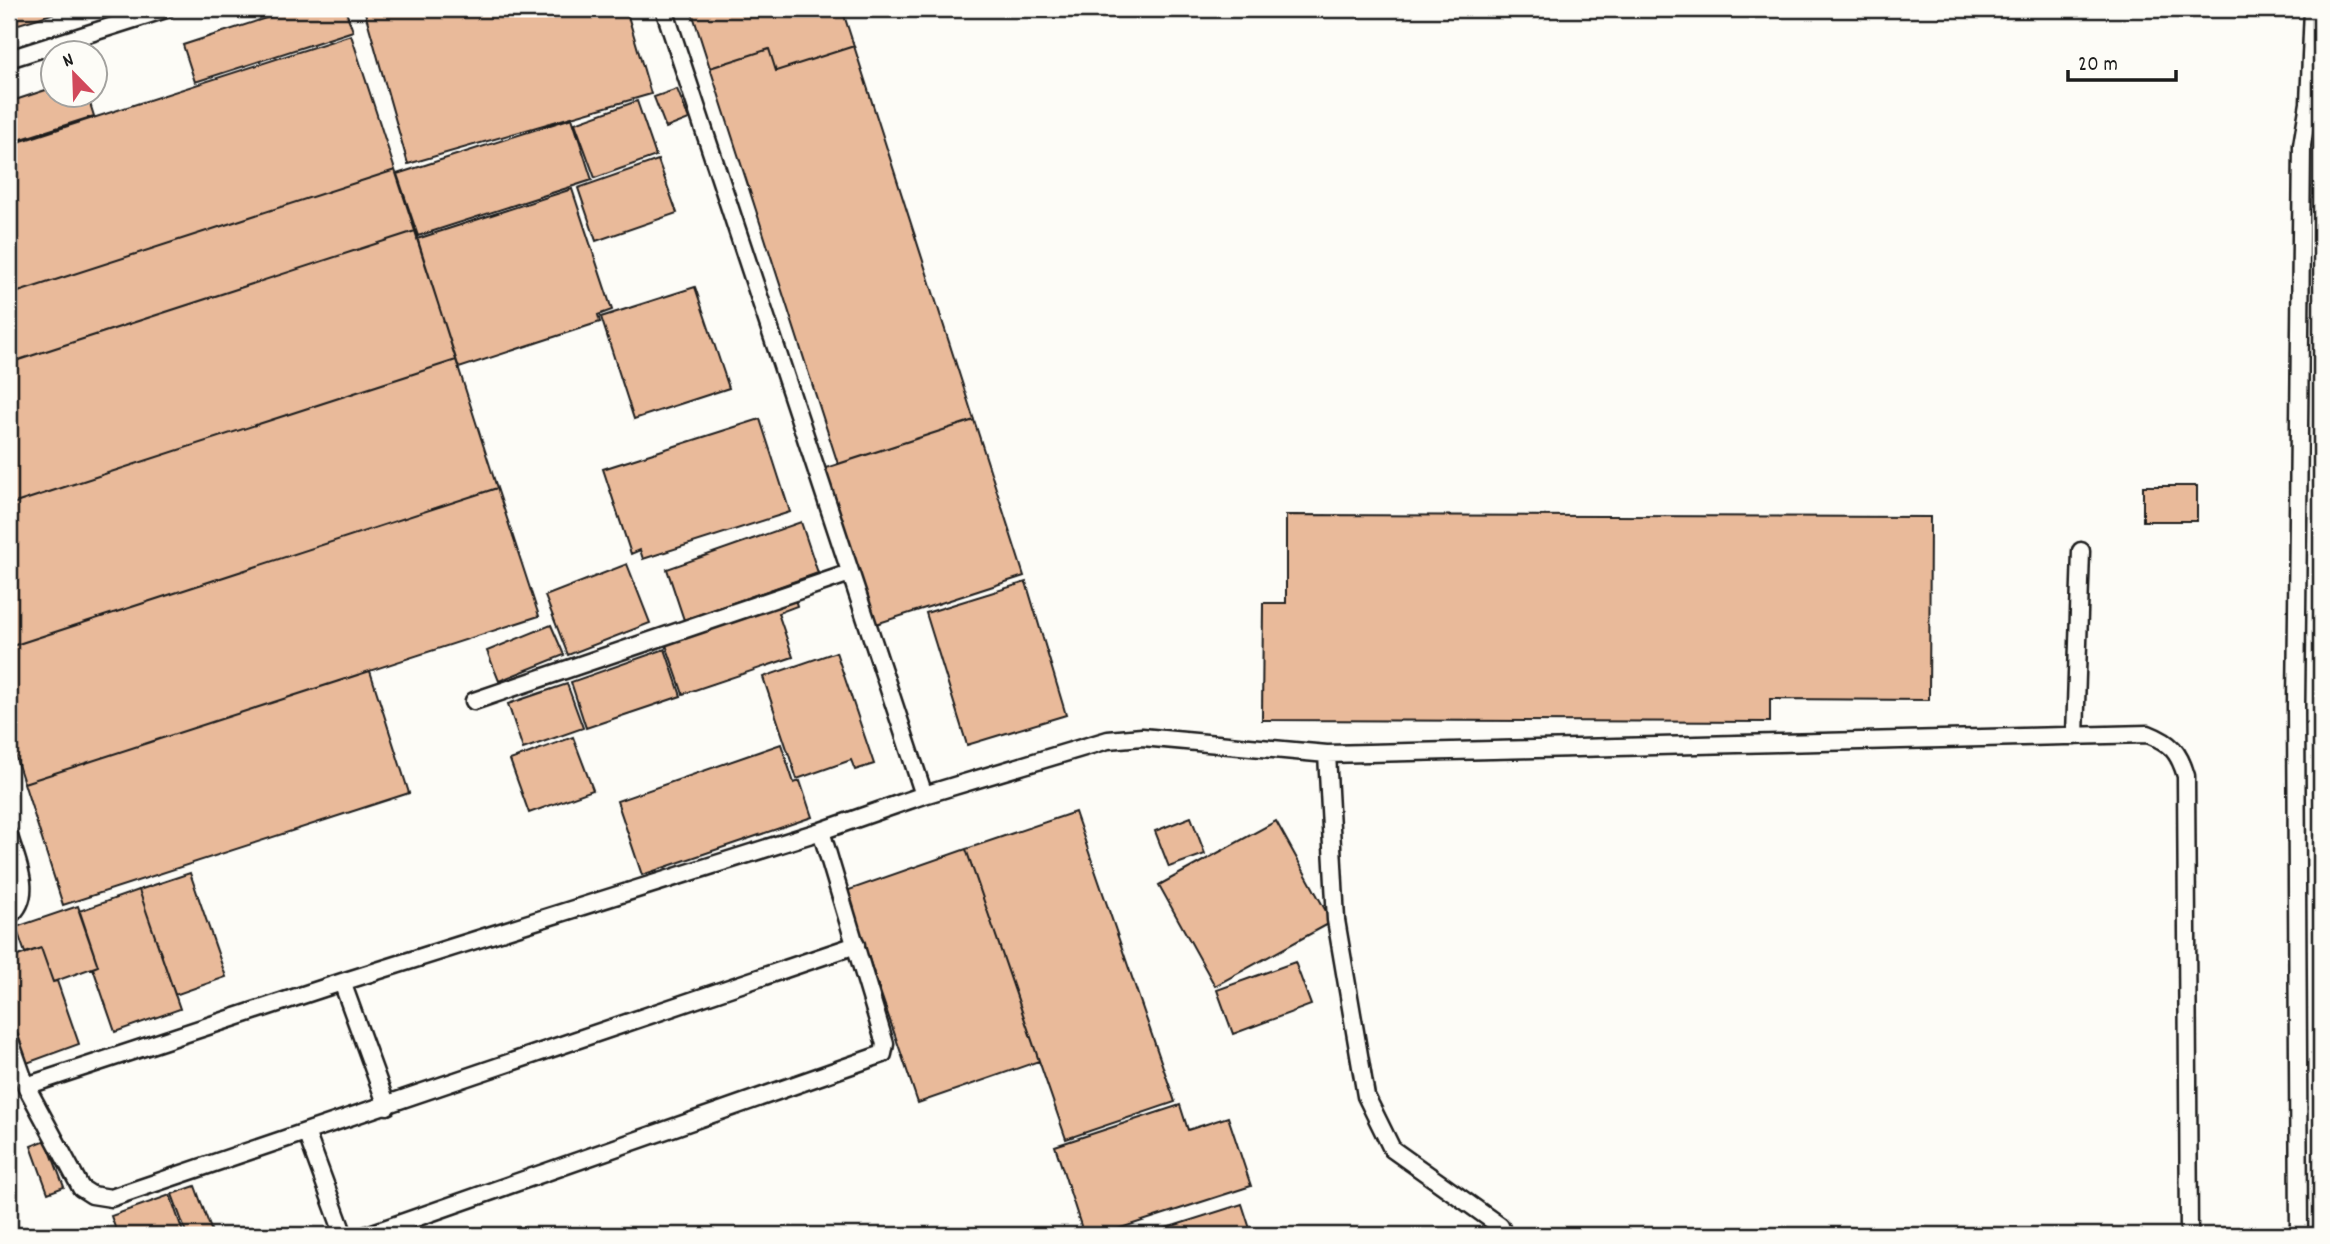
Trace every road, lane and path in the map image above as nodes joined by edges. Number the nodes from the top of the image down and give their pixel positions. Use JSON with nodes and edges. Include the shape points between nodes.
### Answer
{"nodes":[{"id":1,"x":166,"y":9,"type":"edge"},
{"id":2,"x":664,"y":9,"type":"edge"},
{"id":3,"x":2313,"y":9,"type":"edge"},
{"id":4,"x":9,"y":59,"type":"edge"},
{"id":5,"x":2081,"y":551,"type":"dead end"},
{"id":6,"x":850,"y":573,"type":"junction"},
{"id":7,"x":474,"y":701,"type":"dead end"},
{"id":8,"x":2075,"y":736,"type":"junction"},
{"id":9,"x":1327,"y":754,"type":"junction"},
{"id":10,"x":924,"y":795,"type":"junction"},
{"id":11,"x":821,"y":831,"type":"junction"},
{"id":12,"x":9,"y":836,"type":"edge"},
{"id":13,"x":9,"y":916,"type":"edge"},
{"id":14,"x":856,"y":945,"type":"junction"},
{"id":15,"x":341,"y":982,"type":"junction"},
{"id":16,"x":9,"y":1038,"type":"edge"},
{"id":17,"x":26,"y":1086,"type":"junction"},
{"id":18,"x":387,"y":1106,"type":"junction"},
{"id":19,"x":306,"y":1132,"type":"junction"},
{"id":20,"x":346,"y":1235,"type":"edge"},
{"id":21,"x":367,"y":1235,"type":"edge"},
{"id":22,"x":1504,"y":1235,"type":"edge"},
{"id":23,"x":2189,"y":1235,"type":"edge"},
{"id":24,"x":2299,"y":1235,"type":"edge"}],
"edges":[{"from":1,"to":4,"type":"lane"},
{"from":2,"to":6,"type":"lane"},
{"from":3,"to":24,"type":"lane","via":[[2302,159],[2296,707]]},
{"from":5,"to":8,"type":"lane"},
{"from":6,"to":7,"type":"lane"},
{"from":6,"to":10,"type":"lane"},
{"from":8,"to":9,"type":"lane"},
{"from":8,"to":23,"type":"lane","via":[[2148,734],[2168,742],[2180,757],[2186,776]]},
{"from":9,"to":10,"type":"lane","via":[[1142,737],[1108,740]]},
{"from":9,"to":22,"type":"lane","via":[[1336,920],[1366,1096],[1392,1149],[1500,1226]]},
{"from":10,"to":11,"type":"lane"},
{"from":11,"to":14,"type":"lane"},
{"from":11,"to":15,"type":"lane"},
{"from":12,"to":13,"type":"lane","via":[[23,886],[20,903]]},
{"from":14,"to":18,"type":"lane"},
{"from":14,"to":21,"type":"lane","via":[[885,1044],[883,1054]]},
{"from":15,"to":17,"type":"lane"},
{"from":15,"to":18,"type":"lane"},
{"from":16,"to":17,"type":"lane"},
{"from":17,"to":19,"type":"lane","via":[[81,1188],[101,1197],[111,1198]]},
{"from":18,"to":19,"type":"lane"},
{"from":19,"to":20,"type":"lane"}]}
